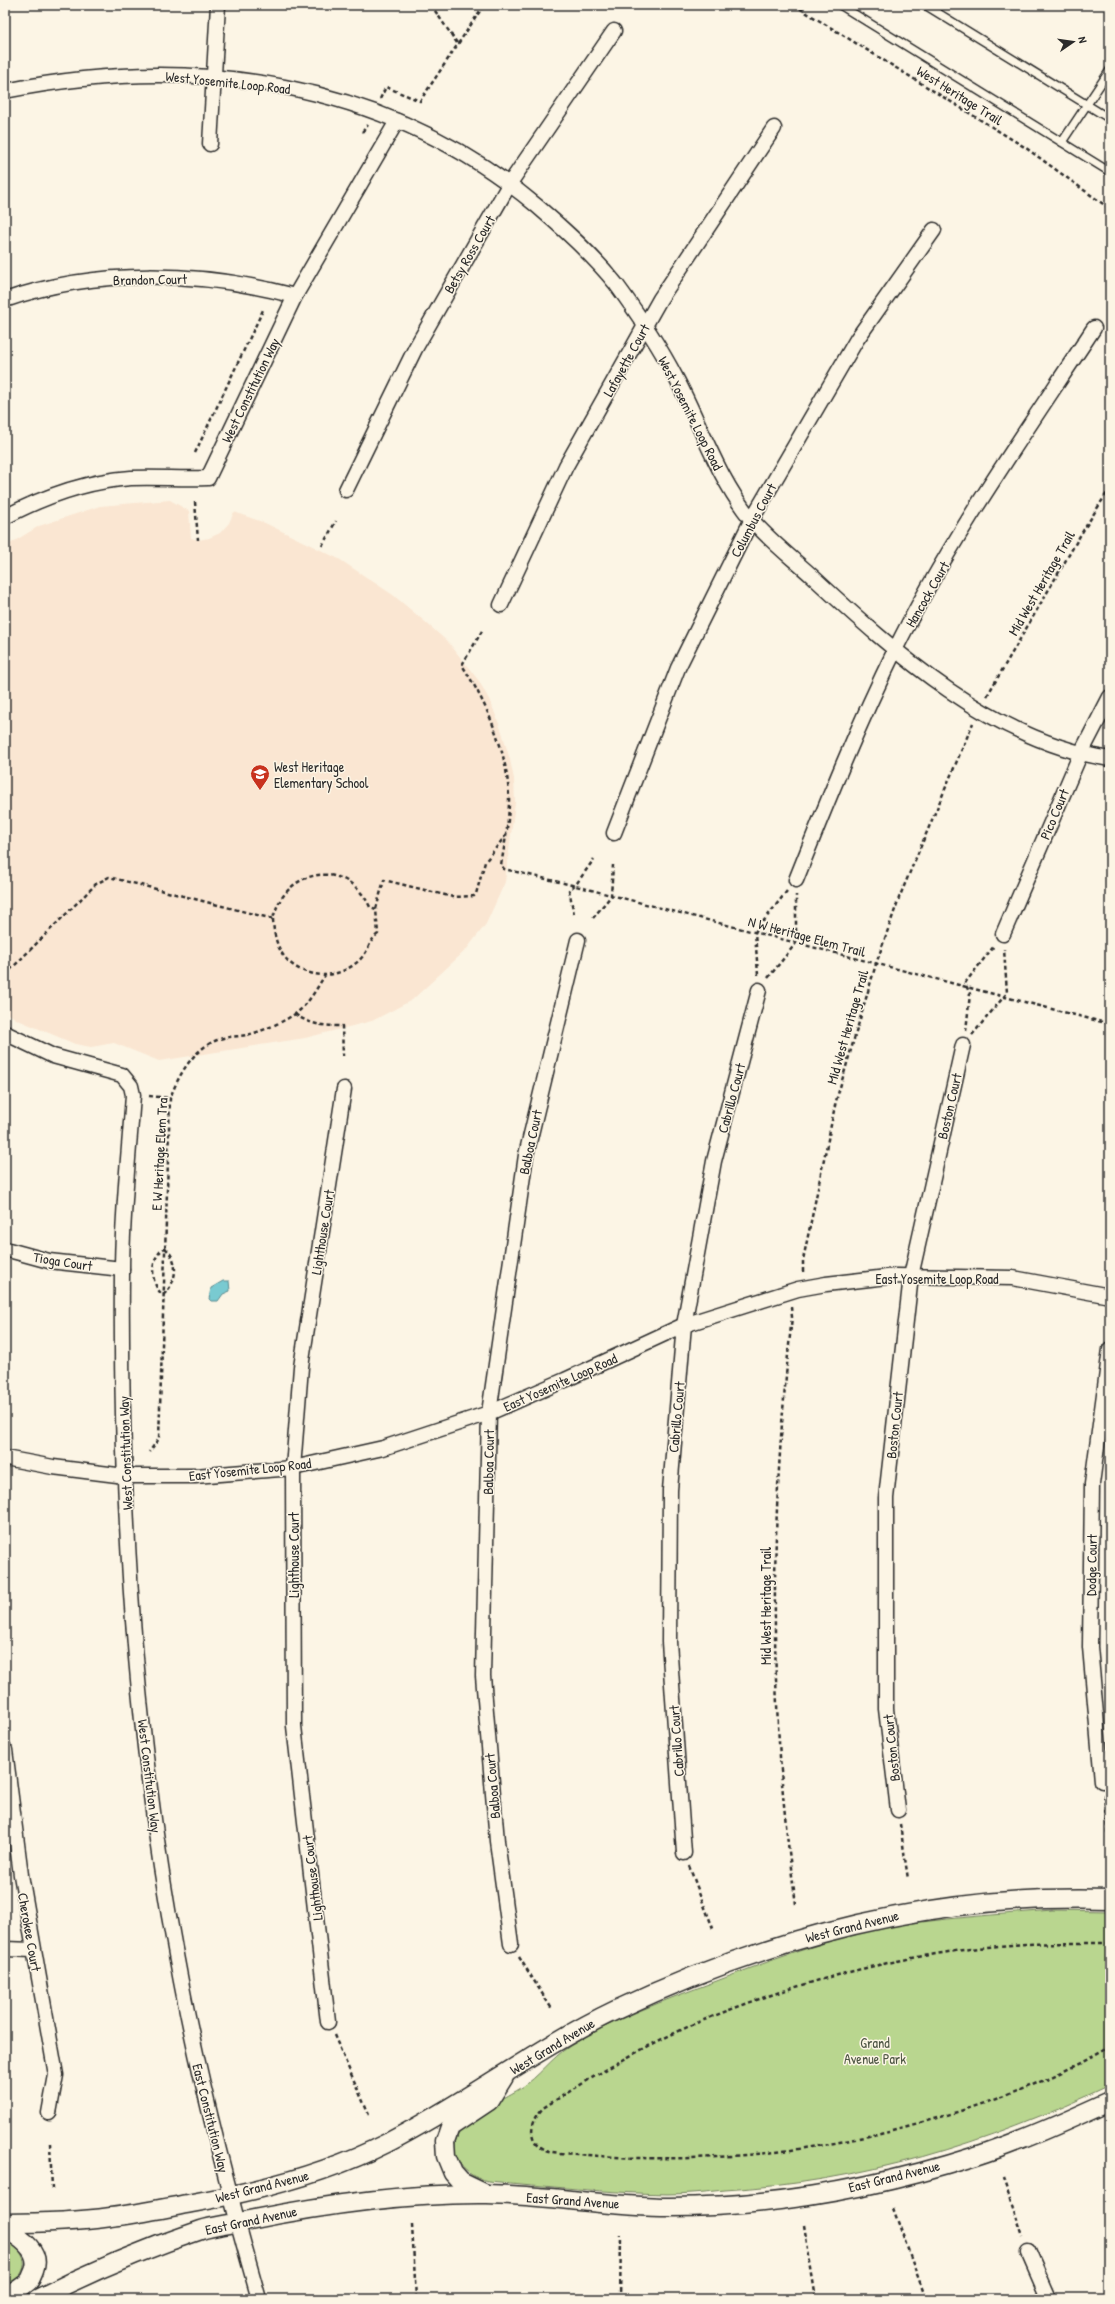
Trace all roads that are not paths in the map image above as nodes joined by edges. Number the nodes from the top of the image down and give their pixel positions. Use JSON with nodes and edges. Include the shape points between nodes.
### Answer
{"nodes":[{"id":1,"x":218,"y":5,"type":"edge"},
{"id":2,"x":840,"y":5,"type":"edge"},
{"id":3,"x":925,"y":5,"type":"edge"},
{"id":4,"x":614,"y":31,"type":"dead end"},
{"id":5,"x":1110,"y":70,"type":"edge"},
{"id":6,"x":214,"y":78,"type":"junction"},
{"id":7,"x":5,"y":91,"type":"edge"},
{"id":8,"x":1086,"y":103,"type":"junction"},
{"id":9,"x":1110,"y":119,"type":"edge"},
{"id":10,"x":397,"y":121,"type":"junction"},
{"id":11,"x":774,"y":128,"type":"dead end"},
{"id":12,"x":1062,"y":142,"type":"junction"},
{"id":13,"x":210,"y":144,"type":"dead end"},
{"id":14,"x":1110,"y":172,"type":"edge"},
{"id":15,"x":510,"y":184,"type":"junction"},
{"id":16,"x":934,"y":230,"type":"dead end"},
{"id":17,"x":295,"y":296,"type":"junction"},
{"id":18,"x":5,"y":300,"type":"edge"},
{"id":19,"x":645,"y":326,"type":"junction"},
{"id":20,"x":1094,"y":328,"type":"dead end"},
{"id":21,"x":346,"y":490,"type":"dead end"},
{"id":22,"x":5,"y":517,"type":"edge"},
{"id":23,"x":752,"y":519,"type":"junction"},
{"id":24,"x":501,"y":605,"type":"dead end"},
{"id":25,"x":895,"y":650,"type":"junction"},
{"id":26,"x":1110,"y":697,"type":"edge"},
{"id":27,"x":1080,"y":755,"type":"junction"},
{"id":28,"x":1110,"y":759,"type":"edge"},
{"id":29,"x":614,"y":833,"type":"dead end"},
{"id":30,"x":796,"y":880,"type":"road end"},
{"id":31,"x":1003,"y":934,"type":"road end"},
{"id":32,"x":578,"y":940,"type":"dead end"},
{"id":33,"x":759,"y":990,"type":"road end"},
{"id":34,"x":5,"y":1033,"type":"edge"},
{"id":35,"x":963,"y":1045,"type":"road end"},
{"id":36,"x":344,"y":1089,"type":"dead end"},
{"id":37,"x":5,"y":1249,"type":"edge"},
{"id":38,"x":122,"y":1269,"type":"junction"},
{"id":39,"x":911,"y":1276,"type":"junction"},
{"id":40,"x":1110,"y":1296,"type":"edge"},
{"id":41,"x":684,"y":1325,"type":"junction"},
{"id":42,"x":1110,"y":1349,"type":"edge"},
{"id":43,"x":489,"y":1413,"type":"junction"},
{"id":44,"x":5,"y":1458,"type":"edge"},
{"id":45,"x":293,"y":1468,"type":"junction"},
{"id":46,"x":125,"y":1476,"type":"junction"},
{"id":47,"x":5,"y":1750,"type":"edge"},
{"id":48,"x":1102,"y":1781,"type":"road end"},
{"id":49,"x":898,"y":1810,"type":"road end"},
{"id":50,"x":684,"y":1853,"type":"road end"},
{"id":51,"x":1110,"y":1899,"type":"edge"},
{"id":52,"x":511,"y":1944,"type":"road end"},
{"id":53,"x":5,"y":1949,"type":"edge"},
{"id":54,"x":33,"y":1950,"type":"junction"},
{"id":55,"x":176,"y":1958,"type":"joint"},
{"id":56,"x":328,"y":2022,"type":"road end"},
{"id":57,"x":507,"y":2073,"type":"junction"},
{"id":58,"x":1110,"y":2101,"type":"edge"},
{"id":59,"x":49,"y":2113,"type":"dead end"},
{"id":60,"x":487,"y":2194,"type":"junction"},
{"id":61,"x":230,"y":2195,"type":"junction"},
{"id":62,"x":238,"y":2222,"type":"junction"},
{"id":63,"x":5,"y":2223,"type":"edge"},
{"id":64,"x":5,"y":2229,"type":"edge"},
{"id":65,"x":1028,"y":2250,"type":"road end"},
{"id":66,"x":5,"y":2299,"type":"edge"},
{"id":67,"x":37,"y":2299,"type":"edge"},
{"id":68,"x":259,"y":2299,"type":"edge"},
{"id":69,"x":1049,"y":2299,"type":"edge"}],
"edges":[{"from":1,"to":6,"type":"street"},
{"from":2,"to":12,"type":"lane"},
{"from":3,"to":8,"type":"lane"},
{"from":4,"to":15,"type":"street","name":"Betsy Ross Court"},
{"from":5,"to":8,"type":"lane"},
{"from":6,"to":7,"type":"street","name":"West Yosemite Loop Road","via":[[153,73],[93,77]]},
{"from":6,"to":10,"type":"street","name":"West Yosemite Loop Road","via":[[265,83],[309,92],[361,106]]},
{"from":6,"to":13,"type":"street"},
{"from":8,"to":9,"type":"lane"},
{"from":8,"to":12,"type":"lane"},
{"from":10,"to":15,"type":"street","name":"West Yosemite Loop Road","via":[[431,134]]},
{"from":10,"to":17,"type":"street","name":"West Constitution Way"},
{"from":11,"to":19,"type":"street","name":"Lafayette Court","via":[[660,299]]},
{"from":12,"to":14,"type":"lane"},
{"from":15,"to":19,"type":"street","name":"West Yosemite Loop Road","via":[[567,231],[597,263]]},
{"from":15,"to":21,"type":"street","name":"Betsy Ross Court","via":[[415,348]]},
{"from":16,"to":23,"type":"street","name":"Columbus Court","via":[[857,339]]},
{"from":17,"to":18,"type":"street","name":"Brandon Court","via":[[198,278],[149,277],[66,285],[29,291]]},
{"from":17,"to":22,"type":"street","name":"West Constitution Way","via":[[208,478],[130,478],[93,483],[64,490]]},
{"from":19,"to":23,"type":"street","name":"West Yosemite Loop Road","via":[[676,377],[718,467]]},
{"from":19,"to":24,"type":"street","name":"Lafayette Court","via":[[566,466]]},
{"from":20,"to":25,"type":"street","name":"Hancock Court","via":[[979,502]]},
{"from":23,"to":25,"type":"street","name":"West Yosemite Loop Road"},
{"from":23,"to":29,"type":"street","name":"Columbus Court","via":[[678,668]]},
{"from":25,"to":27,"type":"street","name":"West Yosemite Loop Road","via":[[938,683],[980,709],[1027,735]]},
{"from":25,"to":30,"type":"street","name":"Hancock Court","via":[[844,760]]},
{"from":26,"to":27,"type":"street","name":"Pico Court"},
{"from":27,"to":28,"type":"street","name":"West Yosemite Loop Road"},
{"from":27,"to":31,"type":"street","name":"Pico Court"},
{"from":32,"to":43,"type":"street","name":"Balboa Court","via":[[526,1155]]},
{"from":33,"to":41,"type":"street","name":"Cabrillo Court","via":[[714,1161]]},
{"from":34,"to":38,"type":"street","name":"West Constitution Way","via":[[53,1056],[122,1075],[131,1086],[133,1095]]},
{"from":35,"to":39,"type":"street","name":"Boston Court"},
{"from":36,"to":45,"type":"street","name":"Lighthouse Court","via":[[301,1367]]},
{"from":37,"to":38,"type":"street","name":"Tioga Court","via":[[49,1261]]},
{"from":38,"to":46,"type":"street","name":"West Constitution Way"},
{"from":39,"to":40,"type":"street","name":"East Yosemite Loop Road","via":[[1013,1278]]},
{"from":39,"to":41,"type":"street","name":"East Yosemite Loop Road","via":[[855,1280],[798,1289]]},
{"from":39,"to":49,"type":"street","name":"Boston Court","via":[[886,1498],[886,1709]]},
{"from":41,"to":43,"type":"street","name":"East Yosemite Loop Road"},
{"from":41,"to":50,"type":"street","name":"Cabrillo Court","via":[[670,1490],[669,1642]]},
{"from":42,"to":48,"type":"street","name":"Dodge Court","via":[[1092,1484],[1090,1647]]},
{"from":43,"to":45,"type":"street","name":"East Yosemite Loop Road","via":[[383,1448]]},
{"from":43,"to":52,"type":"street","name":"Balboa Court","via":[[483,1676],[497,1841]]},
{"from":44,"to":46,"type":"street","name":"East Yosemite Loop Road"},
{"from":45,"to":46,"type":"street","name":"East Yosemite Loop Road","via":[[195,1476]]},
{"from":45,"to":56,"type":"street","name":"Lighthouse Court","via":[[294,1726]]},
{"from":46,"to":55,"type":"street","name":"West Constitution Way","via":[[139,1684],[153,1811]]},
{"from":47,"to":54,"type":"street","name":"Cherokee Court"},
{"from":51,"to":57,"type":"street","name":"West Grand Avenue","via":[[1070,1897],[985,1902],[906,1913],[827,1930],[710,1970],[615,2010]]},
{"from":53,"to":54,"type":"street"},
{"from":54,"to":59,"type":"street","name":"Cherokee Court","via":[[56,2075]]},
{"from":55,"to":61,"type":"street","name":"East Constitution Way","via":[[201,2081]]},
{"from":57,"to":60,"type":"street","via":[[489,2101],[450,2127],[445,2141],[446,2156],[453,2173],[461,2182]]},
{"from":57,"to":61,"type":"street","name":"West Grand Avenue","via":[[451,2108],[359,2156],[266,2188]]},
{"from":58,"to":60,"type":"street","name":"East Grand Avenue","via":[[1047,2130],[976,2156],[885,2180],[773,2200],[669,2207]]},
{"from":60,"to":62,"type":"street","name":"East Grand Avenue","via":[[386,2197],[324,2205]]},
{"from":61,"to":62,"type":"street","name":"East Constitution Way"},
{"from":61,"to":63,"type":"street","name":"West Grand Avenue","via":[[113,2217]]},
{"from":62,"to":67,"type":"street","name":"East Grand Avenue","via":[[201,2230],[142,2252],[81,2276]]},
{"from":62,"to":68,"type":"street","name":"East Constitution Way"},
{"from":64,"to":66,"type":"street","via":[[21,2237],[28,2244],[33,2253],[35,2267],[29,2281]]},
{"from":65,"to":69,"type":"street"}]}
